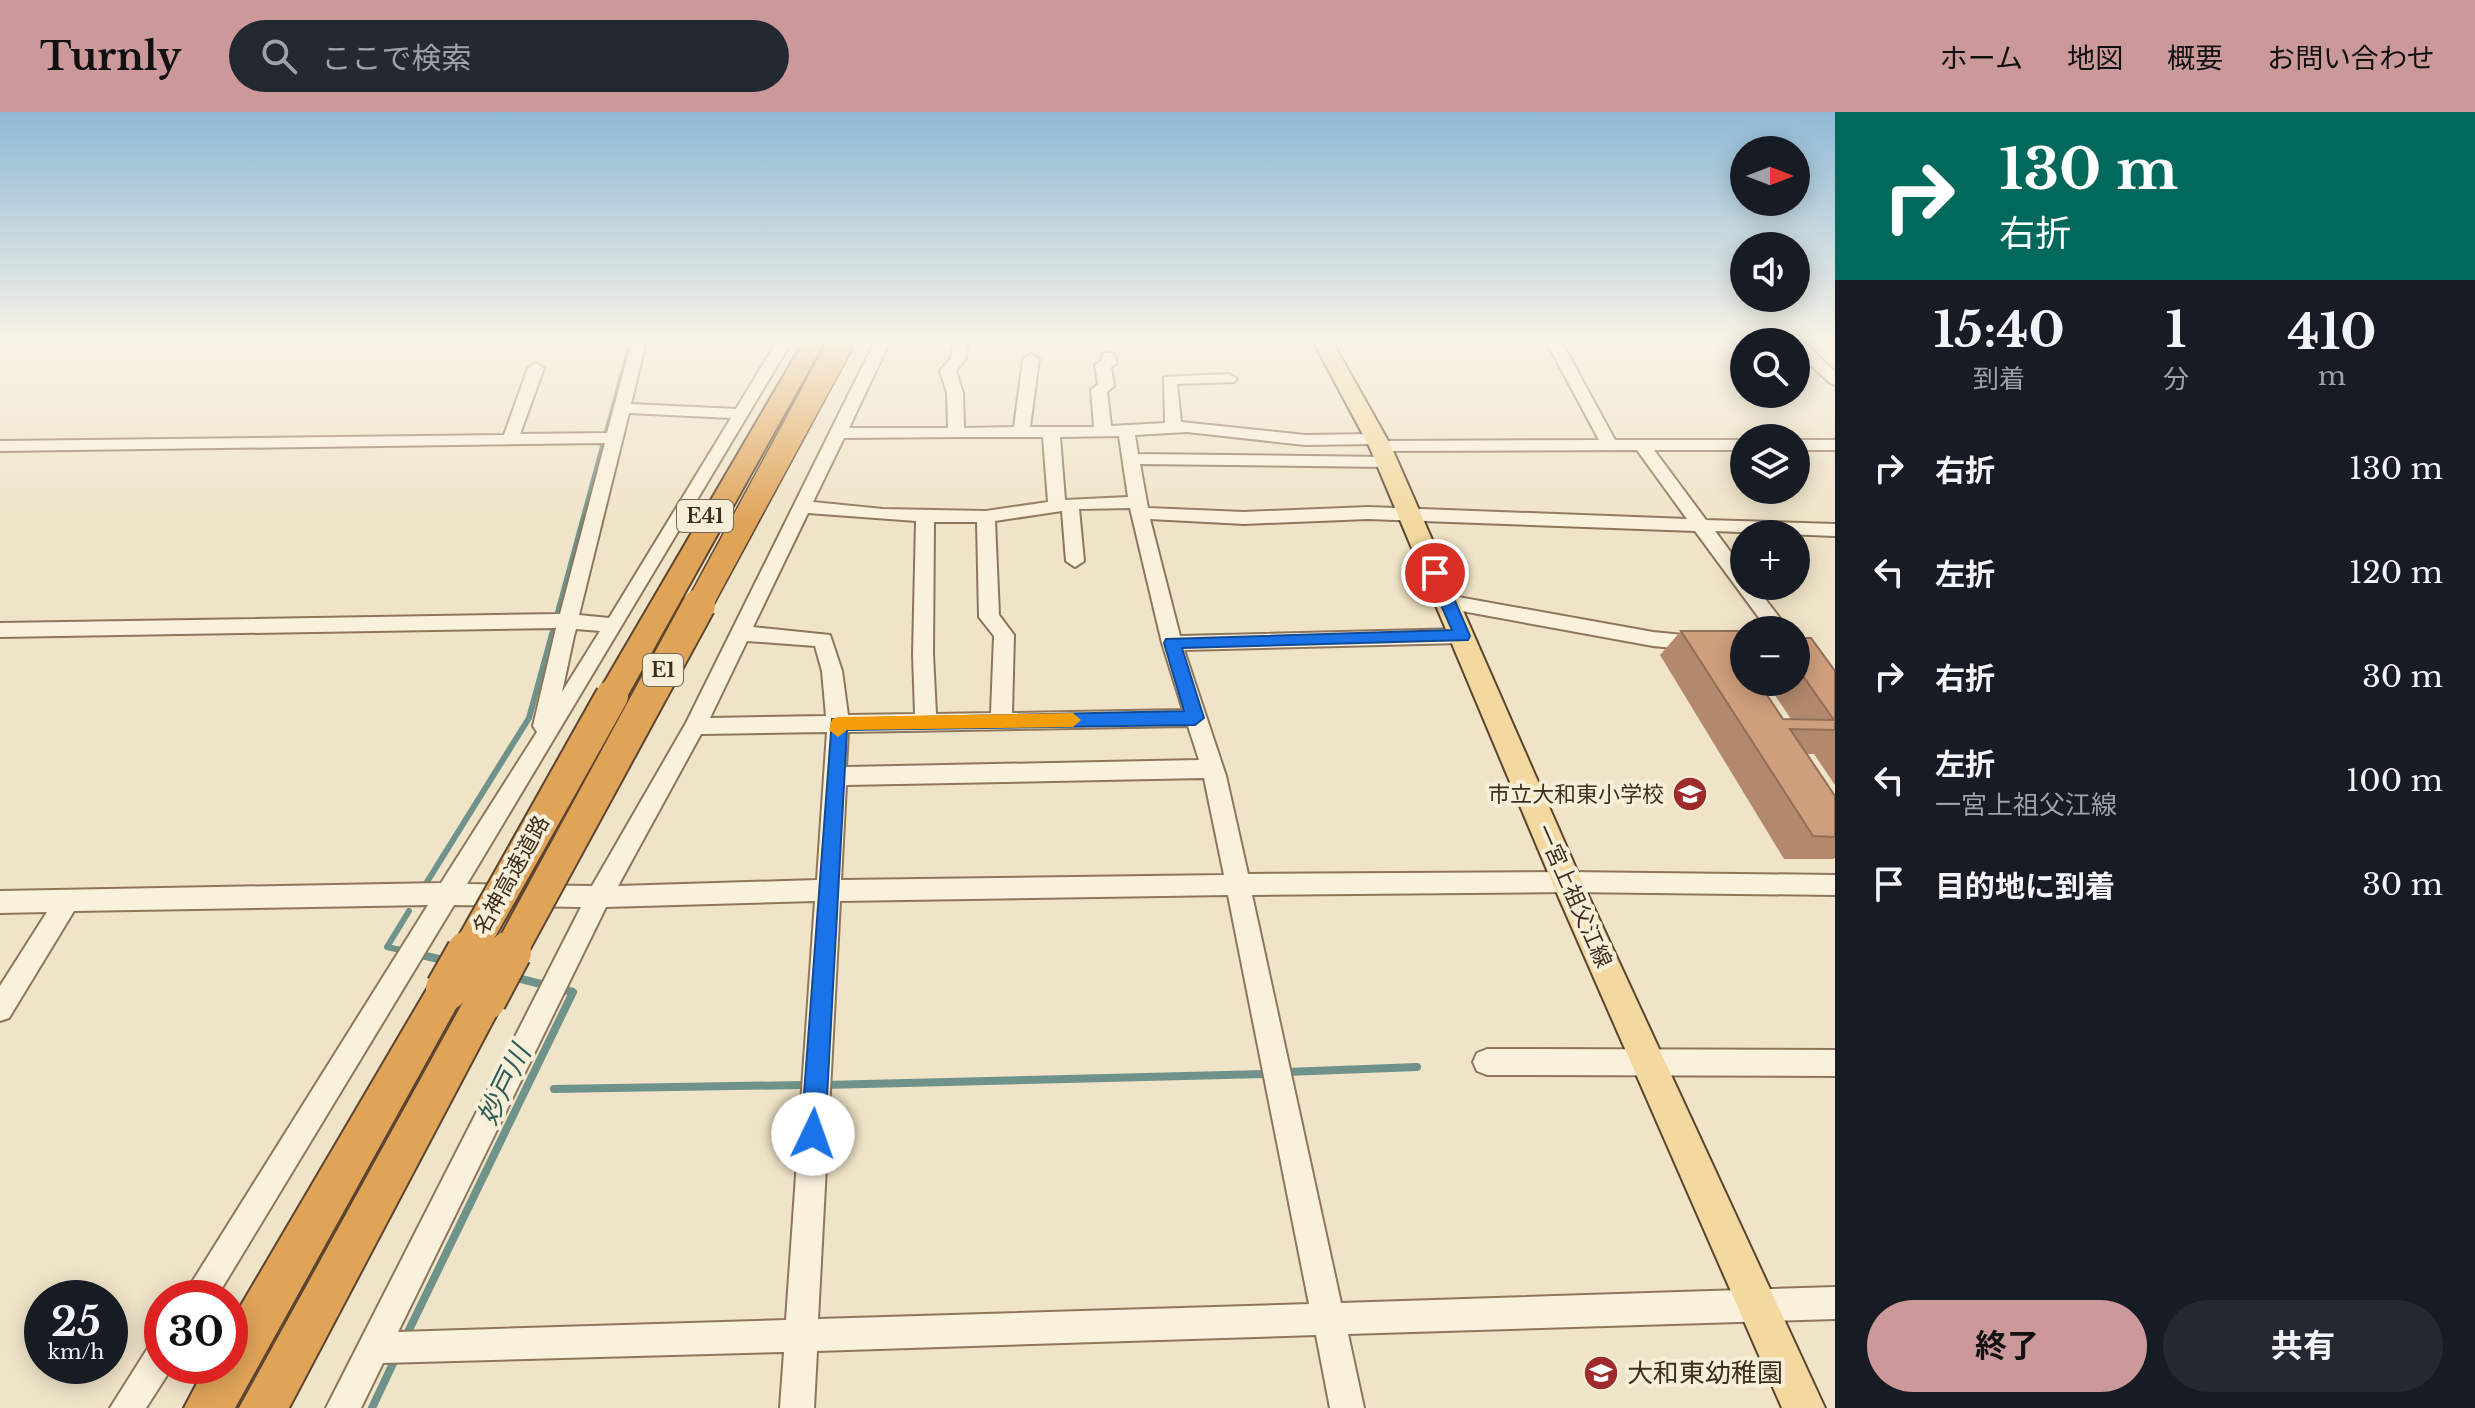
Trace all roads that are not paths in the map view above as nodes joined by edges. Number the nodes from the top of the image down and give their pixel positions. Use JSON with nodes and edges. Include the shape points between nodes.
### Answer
{"nodes":[{"id":1,"x":524,"y":401,"type":"edge"},
{"id":2,"x":624,"y":401,"type":"edge"},
{"id":3,"x":749,"y":401,"type":"edge"},
{"id":4,"x":772,"y":401,"type":"edge"},
{"id":5,"x":780,"y":401,"type":"edge"},
{"id":6,"x":809,"y":401,"type":"edge"},
{"id":7,"x":817,"y":401,"type":"edge"},
{"id":8,"x":855,"y":401,"type":"edge"},
{"id":9,"x":955,"y":401,"type":"edge"},
{"id":10,"x":1025,"y":401,"type":"edge"},
{"id":11,"x":1098,"y":401,"type":"edge"},
{"id":12,"x":1171,"y":401,"type":"edge"},
{"id":13,"x":1355,"y":401,"type":"edge"},
{"id":14,"x":1586,"y":401,"type":"edge"},
{"id":15,"x":622,"y":408,"type":"junction"},
{"id":16,"x":742,"y":414,"type":"junction"},
{"id":17,"x":1173,"y":428,"type":"junction"},
{"id":18,"x":1126,"y":431,"type":"junction"},
{"id":19,"x":1051,"y":432,"type":"junction"},
{"id":20,"x":1103,"y":432,"type":"junction"},
{"id":21,"x":840,"y":433,"type":"junction"},
{"id":22,"x":956,"y":433,"type":"junction"},
{"id":23,"x":1021,"y":433,"type":"junction"},
{"id":24,"x":607,"y":439,"type":"junction"},
{"id":25,"x":510,"y":440,"type":"junction"},
{"id":26,"x":1609,"y":444,"type":"junction"},
{"id":27,"x":1641,"y":444,"type":"junction"},
{"id":28,"x":1730,"y":445,"type":"edge"},
{"id":29,"x":1810,"y":445,"type":"edge"},
{"id":30,"x":1835,"y":445,"type":"edge"},
{"id":31,"x":0,"y":446,"type":"edge"},
{"id":32,"x":1381,"y":449,"type":"junction"},
{"id":33,"x":1129,"y":459,"type":"junction"},
{"id":34,"x":1063,"y":506,"type":"junction"},
{"id":35,"x":803,"y":507,"type":"junction"},
{"id":36,"x":1139,"y":508,"type":"junction"},
{"id":37,"x":1410,"y":515,"type":"junction"},
{"id":38,"x":925,"y":516,"type":"junction"},
{"id":39,"x":986,"y":517,"type":"junction"},
{"id":40,"x":1700,"y":524,"type":"junction"},
{"id":41,"x":1835,"y":530,"type":"edge"},
{"id":42,"x":1075,"y":561,"type":"dead end"},
{"id":43,"x":1730,"y":565,"type":"edge"},
{"id":44,"x":1756,"y":600,"type":"edge"},
{"id":45,"x":1447,"y":602,"type":"junction"},
{"id":46,"x":1768,"y":616,"type":"edge"},
{"id":47,"x":559,"y":622,"type":"junction"},
{"id":48,"x":614,"y":625,"type":"junction"},
{"id":49,"x":0,"y":630,"type":"edge"},
{"id":50,"x":741,"y":633,"type":"junction"},
{"id":51,"x":1462,"y":636,"type":"junction"},
{"id":52,"x":1172,"y":643,"type":"junction"},
{"id":53,"x":1730,"y":647,"type":"edge"},
{"id":54,"x":612,"y":696,"type":"junction"},
{"id":55,"x":647,"y":701,"type":"junction"},
{"id":56,"x":1195,"y":718,"type":"junction"},
{"id":57,"x":1001,"y":721,"type":"junction"},
{"id":58,"x":926,"y":722,"type":"junction"},
{"id":59,"x":838,"y":724,"type":"junction"},
{"id":60,"x":695,"y":726,"type":"junction"},
{"id":61,"x":541,"y":743,"type":"junction"},
{"id":62,"x":1212,"y":769,"type":"junction"},
{"id":63,"x":835,"y":776,"type":"junction"},
{"id":64,"x":1567,"y":882,"type":"junction"},
{"id":65,"x":1835,"y":885,"type":"edge"},
{"id":66,"x":1238,"y":886,"type":"junction"},
{"id":67,"x":828,"y":890,"type":"junction"},
{"id":68,"x":445,"y":894,"type":"junction"},
{"id":69,"x":599,"y":897,"type":"junction"},
{"id":70,"x":68,"y":900,"type":"junction"},
{"id":71,"x":0,"y":902,"type":"edge"},
{"id":72,"x":466,"y":994,"type":"junction"},
{"id":73,"x":0,"y":1009,"type":"edge"},
{"id":74,"x":1487,"y":1062,"type":"dead end"},
{"id":75,"x":1835,"y":1063,"type":"edge"},
{"id":76,"x":1649,"y":1064,"type":"junction"},
{"id":77,"x":209,"y":1280,"type":"edge"},
{"id":78,"x":1835,"y":1303,"type":"edge"},
{"id":79,"x":1757,"y":1305,"type":"junction"},
{"id":80,"x":1329,"y":1318,"type":"junction"},
{"id":81,"x":801,"y":1335,"type":"junction"},
{"id":82,"x":393,"y":1347,"type":"junction"},
{"id":83,"x":144,"y":1382,"type":"edge"},
{"id":84,"x":127,"y":1408,"type":"edge"},
{"id":85,"x":208,"y":1408,"type":"edge"},
{"id":86,"x":263,"y":1408,"type":"edge"},
{"id":87,"x":343,"y":1408,"type":"edge"},
{"id":88,"x":797,"y":1408,"type":"edge"},
{"id":89,"x":1347,"y":1408,"type":"edge"},
{"id":90,"x":1804,"y":1408,"type":"edge"}],
"edges":[{"from":1,"to":25,"type":"street"},
{"from":2,"to":15,"type":"street"},
{"from":3,"to":16,"type":"street"},
{"from":4,"to":54,"type":"highway","number":"E41","via":[[694,534]]},
{"from":5,"to":54,"type":"highway","name":"名神高速道路","number":"E1"},
{"from":6,"to":55,"type":"highway","name":"名神高速道路","number":"E1","bridge":true},
{"from":7,"to":55,"type":"highway","bridge":true},
{"from":8,"to":21,"type":"street"},
{"from":9,"to":22,"type":"street"},
{"from":10,"to":23,"type":"street"},
{"from":11,"to":20,"type":"street"},
{"from":12,"to":17,"type":"street"},
{"from":13,"to":32,"type":"main road","name":"一宮上祖父江線"},
{"from":14,"to":26,"type":"street"},
{"from":15,"to":16,"type":"street"},
{"from":15,"to":24,"type":"street"},
{"from":16,"to":48,"type":"street"},
{"from":17,"to":18,"type":"street"},
{"from":17,"to":32,"type":"street"},
{"from":18,"to":20,"type":"street"},
{"from":18,"to":33,"type":"street"},
{"from":19,"to":20,"type":"street"},
{"from":19,"to":23,"type":"street"},
{"from":19,"to":34,"type":"street"},
{"from":21,"to":22,"type":"street"},
{"from":21,"to":35,"type":"street"},
{"from":22,"to":23,"type":"street"},
{"from":24,"to":25,"type":"street"},
{"from":24,"to":47,"type":"street"},
{"from":25,"to":31,"type":"street"},
{"from":26,"to":27,"type":"street"},
{"from":26,"to":32,"type":"street"},
{"from":27,"to":28,"type":"street"},
{"from":27,"to":40,"type":"street"},
{"from":29,"to":30,"type":"street"},
{"from":32,"to":33,"type":"street"},
{"from":32,"to":37,"type":"main road","name":"一宮上祖父江線"},
{"from":33,"to":36,"type":"street"},
{"from":34,"to":36,"type":"street"},
{"from":34,"to":39,"type":"street"},
{"from":34,"to":42,"type":"street"},
{"from":35,"to":38,"type":"street"},
{"from":35,"to":50,"type":"street"},
{"from":36,"to":37,"type":"street","via":[[1244,518]]},
{"from":36,"to":52,"type":"street"},
{"from":37,"to":40,"type":"street"},
{"from":37,"to":45,"type":"main road","name":"一宮上祖父江線"},
{"from":38,"to":39,"type":"street"},
{"from":38,"to":58,"type":"street"},
{"from":39,"to":57,"type":"street","via":[[989,617],[1004,635]]},
{"from":40,"to":41,"type":"street"},
{"from":40,"to":43,"type":"street"},
{"from":44,"to":46,"type":"street"},
{"from":45,"to":51,"type":"main road","name":"一宮上祖父江線"},
{"from":45,"to":53,"type":"street","via":[[1653,639]]},
{"from":47,"to":48,"type":"street"},
{"from":47,"to":49,"type":"street"},
{"from":47,"to":61,"type":"street"},
{"from":48,"to":61,"type":"street"},
{"from":50,"to":59,"type":"street","via":[[823,640]]},
{"from":50,"to":60,"type":"street"},
{"from":51,"to":52,"type":"street"},
{"from":51,"to":64,"type":"main road","name":"一宮上祖父江線"},
{"from":52,"to":56,"type":"street"},
{"from":54,"to":72,"type":"highway","name":"名神高速道路","number":"E1","bridge":true},
{"from":55,"to":72,"type":"highway","name":"名神高速道路","number":"E1","bridge":true},
{"from":56,"to":57,"type":"street"},
{"from":56,"to":62,"type":"street"},
{"from":57,"to":58,"type":"street"},
{"from":58,"to":59,"type":"street"},
{"from":59,"to":60,"type":"street"},
{"from":59,"to":63,"type":"street"},
{"from":60,"to":69,"type":"street"},
{"from":61,"to":68,"type":"street"},
{"from":62,"to":63,"type":"street"},
{"from":62,"to":66,"type":"street"},
{"from":63,"to":67,"type":"street"},
{"from":64,"to":65,"type":"street"},
{"from":64,"to":66,"type":"street"},
{"from":64,"to":76,"type":"main road","name":"一宮上祖父江線"},
{"from":66,"to":67,"type":"street"},
{"from":66,"to":80,"type":"street"},
{"from":67,"to":69,"type":"street"},
{"from":67,"to":81,"type":"street"},
{"from":68,"to":69,"type":"street"},
{"from":68,"to":70,"type":"street"},
{"from":68,"to":77,"type":"street"},
{"from":69,"to":82,"type":"street"},
{"from":70,"to":71,"type":"street"},
{"from":70,"to":73,"type":"street"},
{"from":72,"to":85,"type":"highway","name":"名神高速道路","number":"E1"},
{"from":72,"to":86,"type":"highway","name":"名神高速道路","number":"E1"},
{"from":74,"to":76,"type":"street"},
{"from":75,"to":76,"type":"street"},
{"from":76,"to":79,"type":"main road","name":"一宮上祖父江線"},
{"from":78,"to":79,"type":"street"},
{"from":79,"to":80,"type":"street"},
{"from":79,"to":90,"type":"main road","name":"一宮上祖父江線"},
{"from":80,"to":81,"type":"street"},
{"from":80,"to":89,"type":"street"},
{"from":81,"to":82,"type":"street"},
{"from":81,"to":88,"type":"street"},
{"from":82,"to":87,"type":"street"},
{"from":83,"to":84,"type":"street"}]}
